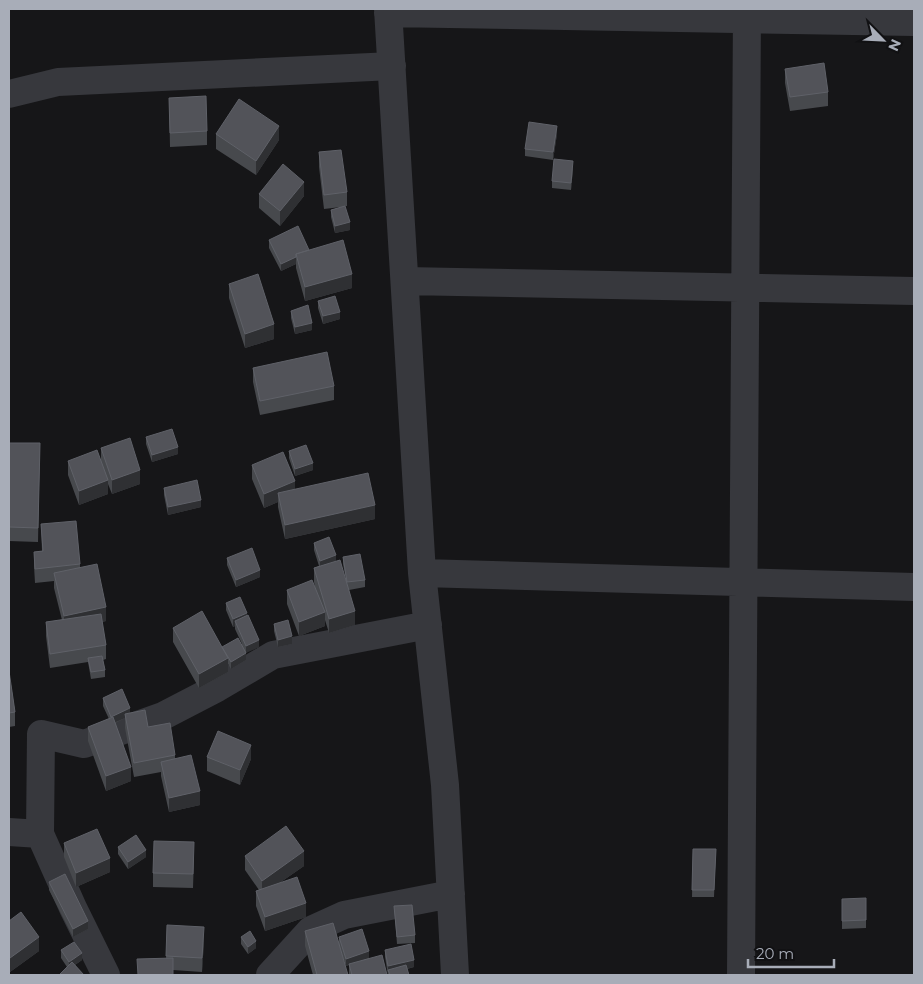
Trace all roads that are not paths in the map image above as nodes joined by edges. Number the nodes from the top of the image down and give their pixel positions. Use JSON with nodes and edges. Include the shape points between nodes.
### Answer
{"nodes":[{"id":1,"x":388,"y":11,"type":"edge"},
{"id":2,"x":489,"y":12,"type":"edge"},
{"id":3,"x":747,"y":14,"type":"edge"},
{"id":4,"x":914,"y":22,"type":"edge"},
{"id":5,"x":392,"y":66,"type":"junction"},
{"id":6,"x":9,"y":94,"type":"edge"},
{"id":7,"x":405,"y":281,"type":"junction"},
{"id":8,"x":745,"y":288,"type":"junction"},
{"id":9,"x":914,"y":291,"type":"edge"},
{"id":10,"x":422,"y":573,"type":"junction"},
{"id":11,"x":743,"y":582,"type":"junction"},
{"id":12,"x":914,"y":587,"type":"edge"},
{"id":13,"x":428,"y":626,"type":"junction"},
{"id":14,"x":9,"y":832,"type":"edge"},
{"id":15,"x":40,"y":834,"type":"junction"},
{"id":16,"x":451,"y":894,"type":"junction"},
{"id":17,"x":106,"y":975,"type":"edge"},
{"id":18,"x":270,"y":975,"type":"edge"},
{"id":19,"x":455,"y":975,"type":"edge"},
{"id":20,"x":741,"y":975,"type":"edge"}],
"edges":[{"from":1,"to":2,"type":"street"},
{"from":1,"to":5,"type":"street"},
{"from":2,"to":3,"type":"street"},
{"from":3,"to":4,"type":"street"},
{"from":3,"to":8,"type":"street"},
{"from":5,"to":6,"type":"street","via":[[58,82]]},
{"from":5,"to":7,"type":"street"},
{"from":7,"to":8,"type":"street"},
{"from":7,"to":10,"type":"street"},
{"from":8,"to":9,"type":"street"},
{"from":8,"to":11,"type":"street"},
{"from":10,"to":11,"type":"street"},
{"from":10,"to":13,"type":"street"},
{"from":11,"to":12,"type":"street"},
{"from":11,"to":20,"type":"street"},
{"from":13,"to":15,"type":"street","via":[[273,655],[163,716],[84,744],[41,734]]},
{"from":13,"to":16,"type":"street","via":[[445,785]]},
{"from":14,"to":15,"type":"street"},
{"from":15,"to":17,"type":"street"},
{"from":16,"to":18,"type":"street","via":[[344,915],[311,930]]},
{"from":16,"to":19,"type":"street"}]}
